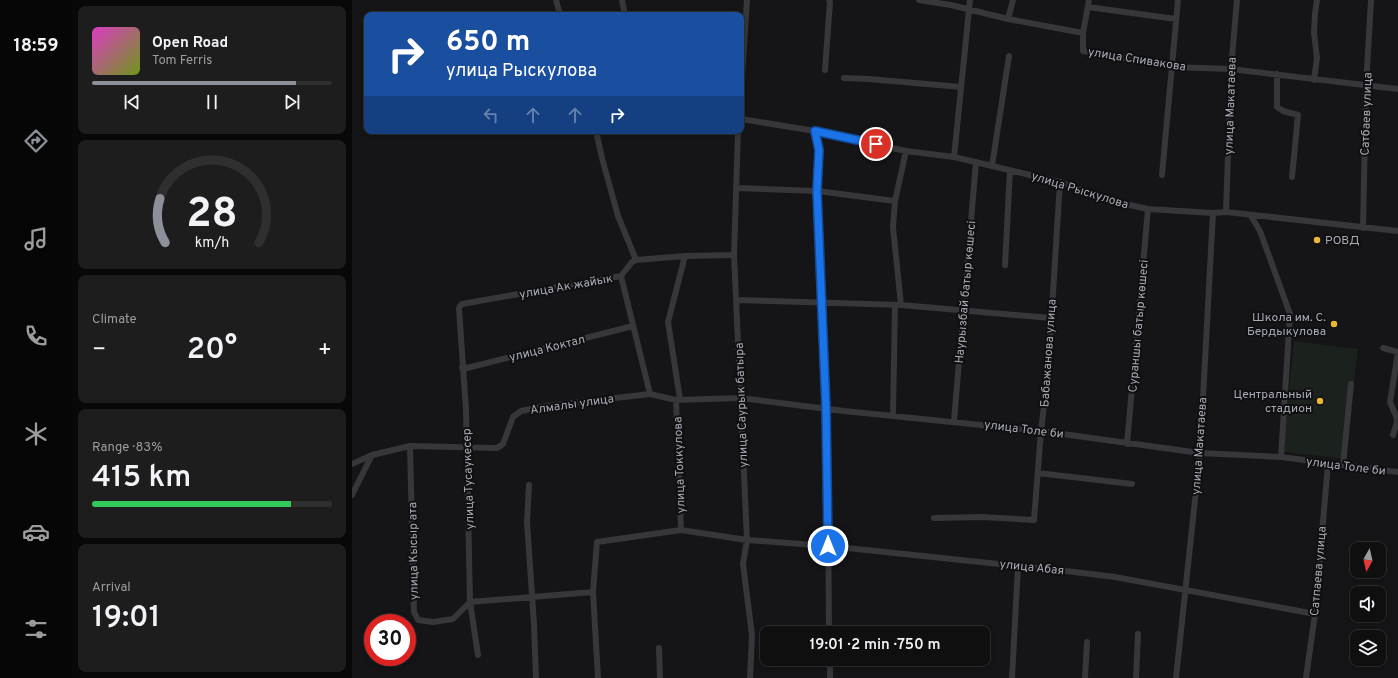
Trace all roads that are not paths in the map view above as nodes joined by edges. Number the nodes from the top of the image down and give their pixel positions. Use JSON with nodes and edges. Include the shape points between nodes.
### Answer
{"nodes":[{"id":1,"x":556,"y":0,"type":"edge"},
{"id":2,"x":622,"y":0,"type":"edge"},
{"id":3,"x":747,"y":0,"type":"edge"},
{"id":4,"x":829,"y":0,"type":"edge"},
{"id":5,"x":919,"y":0,"type":"edge"},
{"id":6,"x":970,"y":0,"type":"edge"},
{"id":7,"x":1013,"y":0,"type":"edge"},
{"id":8,"x":1089,"y":0,"type":"edge"},
{"id":9,"x":1178,"y":0,"type":"edge"},
{"id":10,"x":1237,"y":0,"type":"edge"},
{"id":11,"x":1317,"y":0,"type":"edge"},
{"id":12,"x":1371,"y":0,"type":"edge"},
{"id":13,"x":1088,"y":7,"type":"junction"},
{"id":14,"x":969,"y":10,"type":"junction"},
{"id":15,"x":559,"y":12,"type":"edge"},
{"id":16,"x":624,"y":12,"type":"edge"},
{"id":17,"x":1008,"y":19,"type":"junction"},
{"id":18,"x":1176,"y":19,"type":"junction"},
{"id":19,"x":1083,"y":33,"type":"junction"},
{"id":20,"x":744,"y":37,"type":"edge"},
{"id":21,"x":1009,"y":56,"type":"dead end"},
{"id":22,"x":1172,"y":67,"type":"junction"},
{"id":23,"x":1231,"y":69,"type":"junction"},
{"id":24,"x":825,"y":70,"type":"dead end"},
{"id":25,"x":1277,"y":74,"type":"junction"},
{"id":26,"x":844,"y":78,"type":"dead end"},
{"id":27,"x":1314,"y":80,"type":"junction"},
{"id":28,"x":961,"y":86,"type":"junction"},
{"id":29,"x":1366,"y":86,"type":"junction"},
{"id":30,"x":1398,"y":89,"type":"edge"},
{"id":31,"x":744,"y":120,"type":"edge"},
{"id":32,"x":815,"y":131,"type":"junction"},
{"id":33,"x":597,"y":134,"type":"edge"},
{"id":34,"x":738,"y":134,"type":"edge"},
{"id":35,"x":906,"y":151,"type":"junction"},
{"id":36,"x":954,"y":157,"type":"junction"},
{"id":37,"x":976,"y":162,"type":"junction"},
{"id":38,"x":992,"y":166,"type":"junction"},
{"id":39,"x":1010,"y":170,"type":"junction"},
{"id":40,"x":1162,"y":176,"type":"dead end"},
{"id":41,"x":1292,"y":177,"type":"dead end"},
{"id":42,"x":1060,"y":182,"type":"junction"},
{"id":43,"x":736,"y":188,"type":"junction"},
{"id":44,"x":817,"y":191,"type":"junction"},
{"id":45,"x":896,"y":201,"type":"junction"},
{"id":46,"x":1148,"y":209,"type":"junction"},
{"id":47,"x":1226,"y":212,"type":"junction"},
{"id":48,"x":1213,"y":213,"type":"junction"},
{"id":49,"x":1251,"y":216,"type":"junction"},
{"id":50,"x":1363,"y":228,"type":"junction"},
{"id":51,"x":1398,"y":231,"type":"edge"},
{"id":52,"x":734,"y":255,"type":"junction"},
{"id":53,"x":685,"y":256,"type":"junction"},
{"id":54,"x":636,"y":260,"type":"junction"},
{"id":55,"x":1005,"y":265,"type":"dead end"},
{"id":56,"x":621,"y":276,"type":"junction"},
{"id":57,"x":737,"y":300,"type":"junction"},
{"id":58,"x":462,"y":304,"type":"joint"},
{"id":59,"x":822,"y":304,"type":"junction"},
{"id":60,"x":898,"y":305,"type":"junction"},
{"id":61,"x":964,"y":311,"type":"junction"},
{"id":62,"x":1051,"y":318,"type":"junction"},
{"id":63,"x":632,"y":326,"type":"junction"},
{"id":64,"x":1383,"y":348,"type":"dead end"},
{"id":65,"x":1398,"y":352,"type":"edge"},
{"id":66,"x":462,"y":368,"type":"junction"},
{"id":67,"x":1396,"y":375,"type":"edge"},
{"id":68,"x":1352,"y":384,"type":"dead end"},
{"id":69,"x":650,"y":394,"type":"junction"},
{"id":70,"x":741,"y":398,"type":"junction"},
{"id":71,"x":678,"y":400,"type":"junction"},
{"id":72,"x":826,"y":408,"type":"junction"},
{"id":73,"x":1396,"y":408,"type":"edge"},
{"id":74,"x":894,"y":415,"type":"junction"},
{"id":75,"x":954,"y":422,"type":"junction"},
{"id":76,"x":1042,"y":431,"type":"junction"},
{"id":77,"x":1393,"y":435,"type":"dead end"},
{"id":78,"x":1128,"y":444,"type":"junction"},
{"id":79,"x":410,"y":446,"type":"junction"},
{"id":80,"x":467,"y":446,"type":"junction"},
{"id":81,"x":1200,"y":453,"type":"junction"},
{"id":82,"x":372,"y":455,"type":"junction"},
{"id":83,"x":1281,"y":457,"type":"junction"},
{"id":84,"x":352,"y":464,"type":"edge"},
{"id":85,"x":1328,"y":464,"type":"junction"},
{"id":86,"x":1343,"y":465,"type":"junction"},
{"id":87,"x":1398,"y":472,"type":"edge"},
{"id":88,"x":1038,"y":474,"type":"junction"},
{"id":89,"x":1132,"y":484,"type":"dead end"},
{"id":90,"x":528,"y":485,"type":"dead end"},
{"id":91,"x":352,"y":495,"type":"edge"},
{"id":92,"x":934,"y":518,"type":"dead end"},
{"id":93,"x":680,"y":530,"type":"junction"},
{"id":94,"x":747,"y":540,"type":"junction"},
{"id":95,"x":828,"y":546,"type":"junction"},
{"id":96,"x":1018,"y":566,"type":"junction"},
{"id":97,"x":1185,"y":590,"type":"junction"},
{"id":98,"x":593,"y":592,"type":"junction"},
{"id":99,"x":532,"y":597,"type":"junction"},
{"id":100,"x":470,"y":602,"type":"junction"},
{"id":101,"x":1315,"y":614,"type":"junction"},
{"id":102,"x":829,"y":626,"type":"edge"},
{"id":103,"x":1138,"y":634,"type":"dead end"},
{"id":104,"x":1087,"y":642,"type":"dead end"},
{"id":105,"x":659,"y":648,"type":"dead end"},
{"id":106,"x":478,"y":655,"type":"dead end"},
{"id":107,"x":830,"y":666,"type":"edge"},
{"id":108,"x":536,"y":678,"type":"edge"},
{"id":109,"x":598,"y":678,"type":"edge"},
{"id":110,"x":660,"y":678,"type":"edge"},
{"id":111,"x":750,"y":678,"type":"edge"},
{"id":112,"x":830,"y":678,"type":"edge"},
{"id":113,"x":1012,"y":678,"type":"edge"},
{"id":114,"x":1085,"y":678,"type":"edge"},
{"id":115,"x":1136,"y":678,"type":"edge"},
{"id":116,"x":1176,"y":678,"type":"edge"},
{"id":117,"x":1306,"y":678,"type":"edge"}],
"edges":[{"from":1,"to":15,"type":"street"},
{"from":2,"to":16,"type":"street"},
{"from":3,"to":20,"type":"street"},
{"from":4,"to":24,"type":"street"},
{"from":5,"to":14,"type":"street","name":"улица Спивакова"},
{"from":6,"to":14,"type":"street"},
{"from":7,"to":17,"type":"street"},
{"from":8,"to":13,"type":"street"},
{"from":9,"to":18,"type":"street"},
{"from":10,"to":23,"type":"street","name":"улица Макатаева"},
{"from":11,"to":27,"type":"street","via":[[1314,33],[1317,58]]},
{"from":12,"to":29,"type":"street","name":"Сатбаев улица"},
{"from":13,"to":18,"type":"street"},
{"from":13,"to":19,"type":"street"},
{"from":14,"to":17,"type":"street","name":"улица Спивакова"},
{"from":14,"to":28,"type":"street"},
{"from":17,"to":19,"type":"street","name":"улица Спивакова"},
{"from":18,"to":22,"type":"street"},
{"from":19,"to":22,"type":"street","name":"улица Спивакова","via":[[1083,51]]},
{"from":21,"to":38,"type":"street"},
{"from":22,"to":23,"type":"street","name":"улица Спивакова"},
{"from":22,"to":40,"type":"street"},
{"from":23,"to":25,"type":"street","name":"улица Спивакова"},
{"from":23,"to":47,"type":"street","name":"улица Макатаева"},
{"from":25,"to":27,"type":"street","name":"улица Спивакова"},
{"from":25,"to":41,"type":"street","via":[[1277,107],[1282,111],[1298,114]]},
{"from":26,"to":28,"type":"street"},
{"from":27,"to":29,"type":"street","name":"улица Спивакова"},
{"from":28,"to":36,"type":"street"},
{"from":29,"to":30,"type":"street","name":"улица Спивакова"},
{"from":29,"to":50,"type":"street","name":"Сатбаев улица"},
{"from":31,"to":32,"type":"street","name":"улица Рыскулова"},
{"from":32,"to":35,"type":"street","name":"улица Рыскулова"},
{"from":32,"to":44,"type":"street","via":[[819,150]]},
{"from":33,"to":54,"type":"street","via":[[618,216]]},
{"from":34,"to":43,"type":"street","name":"улица Саурык батыра"},
{"from":35,"to":36,"type":"street","name":"улица Рыскулова"},
{"from":35,"to":45,"type":"street"},
{"from":36,"to":37,"type":"street","name":"улица Рыскулова"},
{"from":37,"to":38,"type":"street","name":"улица Рыскулова"},
{"from":37,"to":61,"type":"street","name":"Наурызбай батыр көшесі"},
{"from":38,"to":39,"type":"street","name":"улица Рыскулова"},
{"from":39,"to":42,"type":"street","name":"улица Рыскулова"},
{"from":39,"to":55,"type":"street"},
{"from":42,"to":46,"type":"street","name":"улица Рыскулова","via":[[1111,201]]},
{"from":42,"to":62,"type":"street","name":"Бабажанова улица"},
{"from":43,"to":44,"type":"street"},
{"from":43,"to":52,"type":"street","name":"улица Саурык батыра"},
{"from":44,"to":45,"type":"street"},
{"from":44,"to":59,"type":"street"},
{"from":45,"to":60,"type":"street","via":[[893,227]]},
{"from":46,"to":48,"type":"street","name":"улица Рыскулова"},
{"from":46,"to":78,"type":"street","name":"Сураншы батыр көшесі"},
{"from":47,"to":48,"type":"street","name":"улица Рыскулова"},
{"from":47,"to":49,"type":"street","name":"улица Рыскулова"},
{"from":48,"to":81,"type":"street","name":"улица Макатаева"},
{"from":49,"to":50,"type":"street","name":"улица Рыскулова"},
{"from":49,"to":83,"type":"street","via":[[1260,231],[1290,314]]},
{"from":50,"to":51,"type":"street","name":"улица Рыскулова"},
{"from":52,"to":53,"type":"street"},
{"from":52,"to":57,"type":"street","name":"улица Саурык батыра"},
{"from":53,"to":54,"type":"street"},
{"from":53,"to":71,"type":"street","name":"улица Токкулова","via":[[668,322]]},
{"from":54,"to":56,"type":"street","name":"улица Ак жайык"},
{"from":56,"to":58,"type":"street","name":"улица Ак жайык"},
{"from":56,"to":63,"type":"street"},
{"from":57,"to":59,"type":"street"},
{"from":57,"to":70,"type":"street","name":"улица Саурык батыра"},
{"from":58,"to":66,"type":"street","name":"улица Тусаукесер","via":[[459,310]]},
{"from":59,"to":60,"type":"street"},
{"from":59,"to":72,"type":"street"},
{"from":60,"to":61,"type":"street"},
{"from":60,"to":74,"type":"street"},
{"from":61,"to":62,"type":"street"},
{"from":61,"to":75,"type":"street","name":"Наурызбай батыр көшесі"},
{"from":62,"to":76,"type":"street","name":"Бабажанова улица"},
{"from":63,"to":66,"type":"street","name":"улица Коктал"},
{"from":63,"to":69,"type":"street"},
{"from":64,"to":65,"type":"street"},
{"from":65,"to":67,"type":"street"},
{"from":66,"to":80,"type":"street","name":"улица Тусаукесер"},
{"from":67,"to":73,"type":"street","via":[[1390,402]]},
{"from":68,"to":86,"type":"street"},
{"from":69,"to":71,"type":"street","name":"улица Толе би"},
{"from":69,"to":80,"type":"street","name":"Алмалы улица","via":[[521,411],[513,417],[501,447]]},
{"from":70,"to":71,"type":"street","name":"улица Толе би"},
{"from":70,"to":72,"type":"street","name":"улица Толе би"},
{"from":70,"to":94,"type":"street","name":"улица Саурык батыра"},
{"from":71,"to":93,"type":"street","name":"улица Токкулова"},
{"from":72,"to":74,"type":"street","name":"улица Толе би"},
{"from":72,"to":95,"type":"street"},
{"from":73,"to":77,"type":"street"},
{"from":74,"to":75,"type":"street","name":"улица Толе би"},
{"from":75,"to":76,"type":"street","name":"улица Толе би"},
{"from":76,"to":78,"type":"street","name":"улица Толе би"},
{"from":76,"to":88,"type":"street","name":"Бабажанова улица"},
{"from":78,"to":81,"type":"street","name":"улица Толе би"},
{"from":79,"to":80,"type":"street","name":"Алмалы улица"},
{"from":79,"to":82,"type":"street","name":"Алмалы улица"},
{"from":79,"to":100,"type":"street","name":"улица Кысыр ата","via":[[414,612],[418,620],[434,622],[453,619]]},
{"from":80,"to":100,"type":"street","name":"улица Тусаукесер"},
{"from":81,"to":83,"type":"street","name":"улица Толе би"},
{"from":81,"to":97,"type":"street","name":"улица Макатаева"},
{"from":82,"to":84,"type":"street","name":"Алмалы улица"},
{"from":82,"to":91,"type":"street"},
{"from":83,"to":85,"type":"street","name":"улица Толе би"},
{"from":85,"to":86,"type":"street","name":"улица Толе би"},
{"from":85,"to":101,"type":"street","name":"Сатпаева улица"},
{"from":86,"to":87,"type":"street","name":"улица Толе би"},
{"from":88,"to":89,"type":"street"},
{"from":88,"to":92,"type":"street","name":"Бабажанова улица","via":[[1034,520]]},
{"from":90,"to":99,"type":"street","via":[[527,522]]},
{"from":93,"to":94,"type":"street","name":"улица Абая"},
{"from":93,"to":98,"type":"street","name":"улица Абая","via":[[597,542]]},
{"from":94,"to":95,"type":"street","name":"улица Абая"},
{"from":94,"to":111,"type":"street","name":"улица Саурык батыра","via":[[743,564],[752,635]]},
{"from":95,"to":96,"type":"street","name":"улица Абая"},
{"from":95,"to":102,"type":"street"},
{"from":96,"to":97,"type":"street","name":"улица Абая"},
{"from":96,"to":113,"type":"street"},
{"from":97,"to":101,"type":"street","name":"улица Абая"},
{"from":97,"to":116,"type":"street","name":"улица Макатаева"},
{"from":98,"to":99,"type":"street"},
{"from":98,"to":109,"type":"street"},
{"from":99,"to":100,"type":"street"},
{"from":99,"to":108,"type":"street"},
{"from":100,"to":106,"type":"street","name":"улица Тусаукесер"},
{"from":101,"to":117,"type":"street","name":"Сатпаева улица"},
{"from":103,"to":115,"type":"street"},
{"from":104,"to":114,"type":"street"},
{"from":105,"to":110,"type":"street"},
{"from":107,"to":112,"type":"street"}]}
